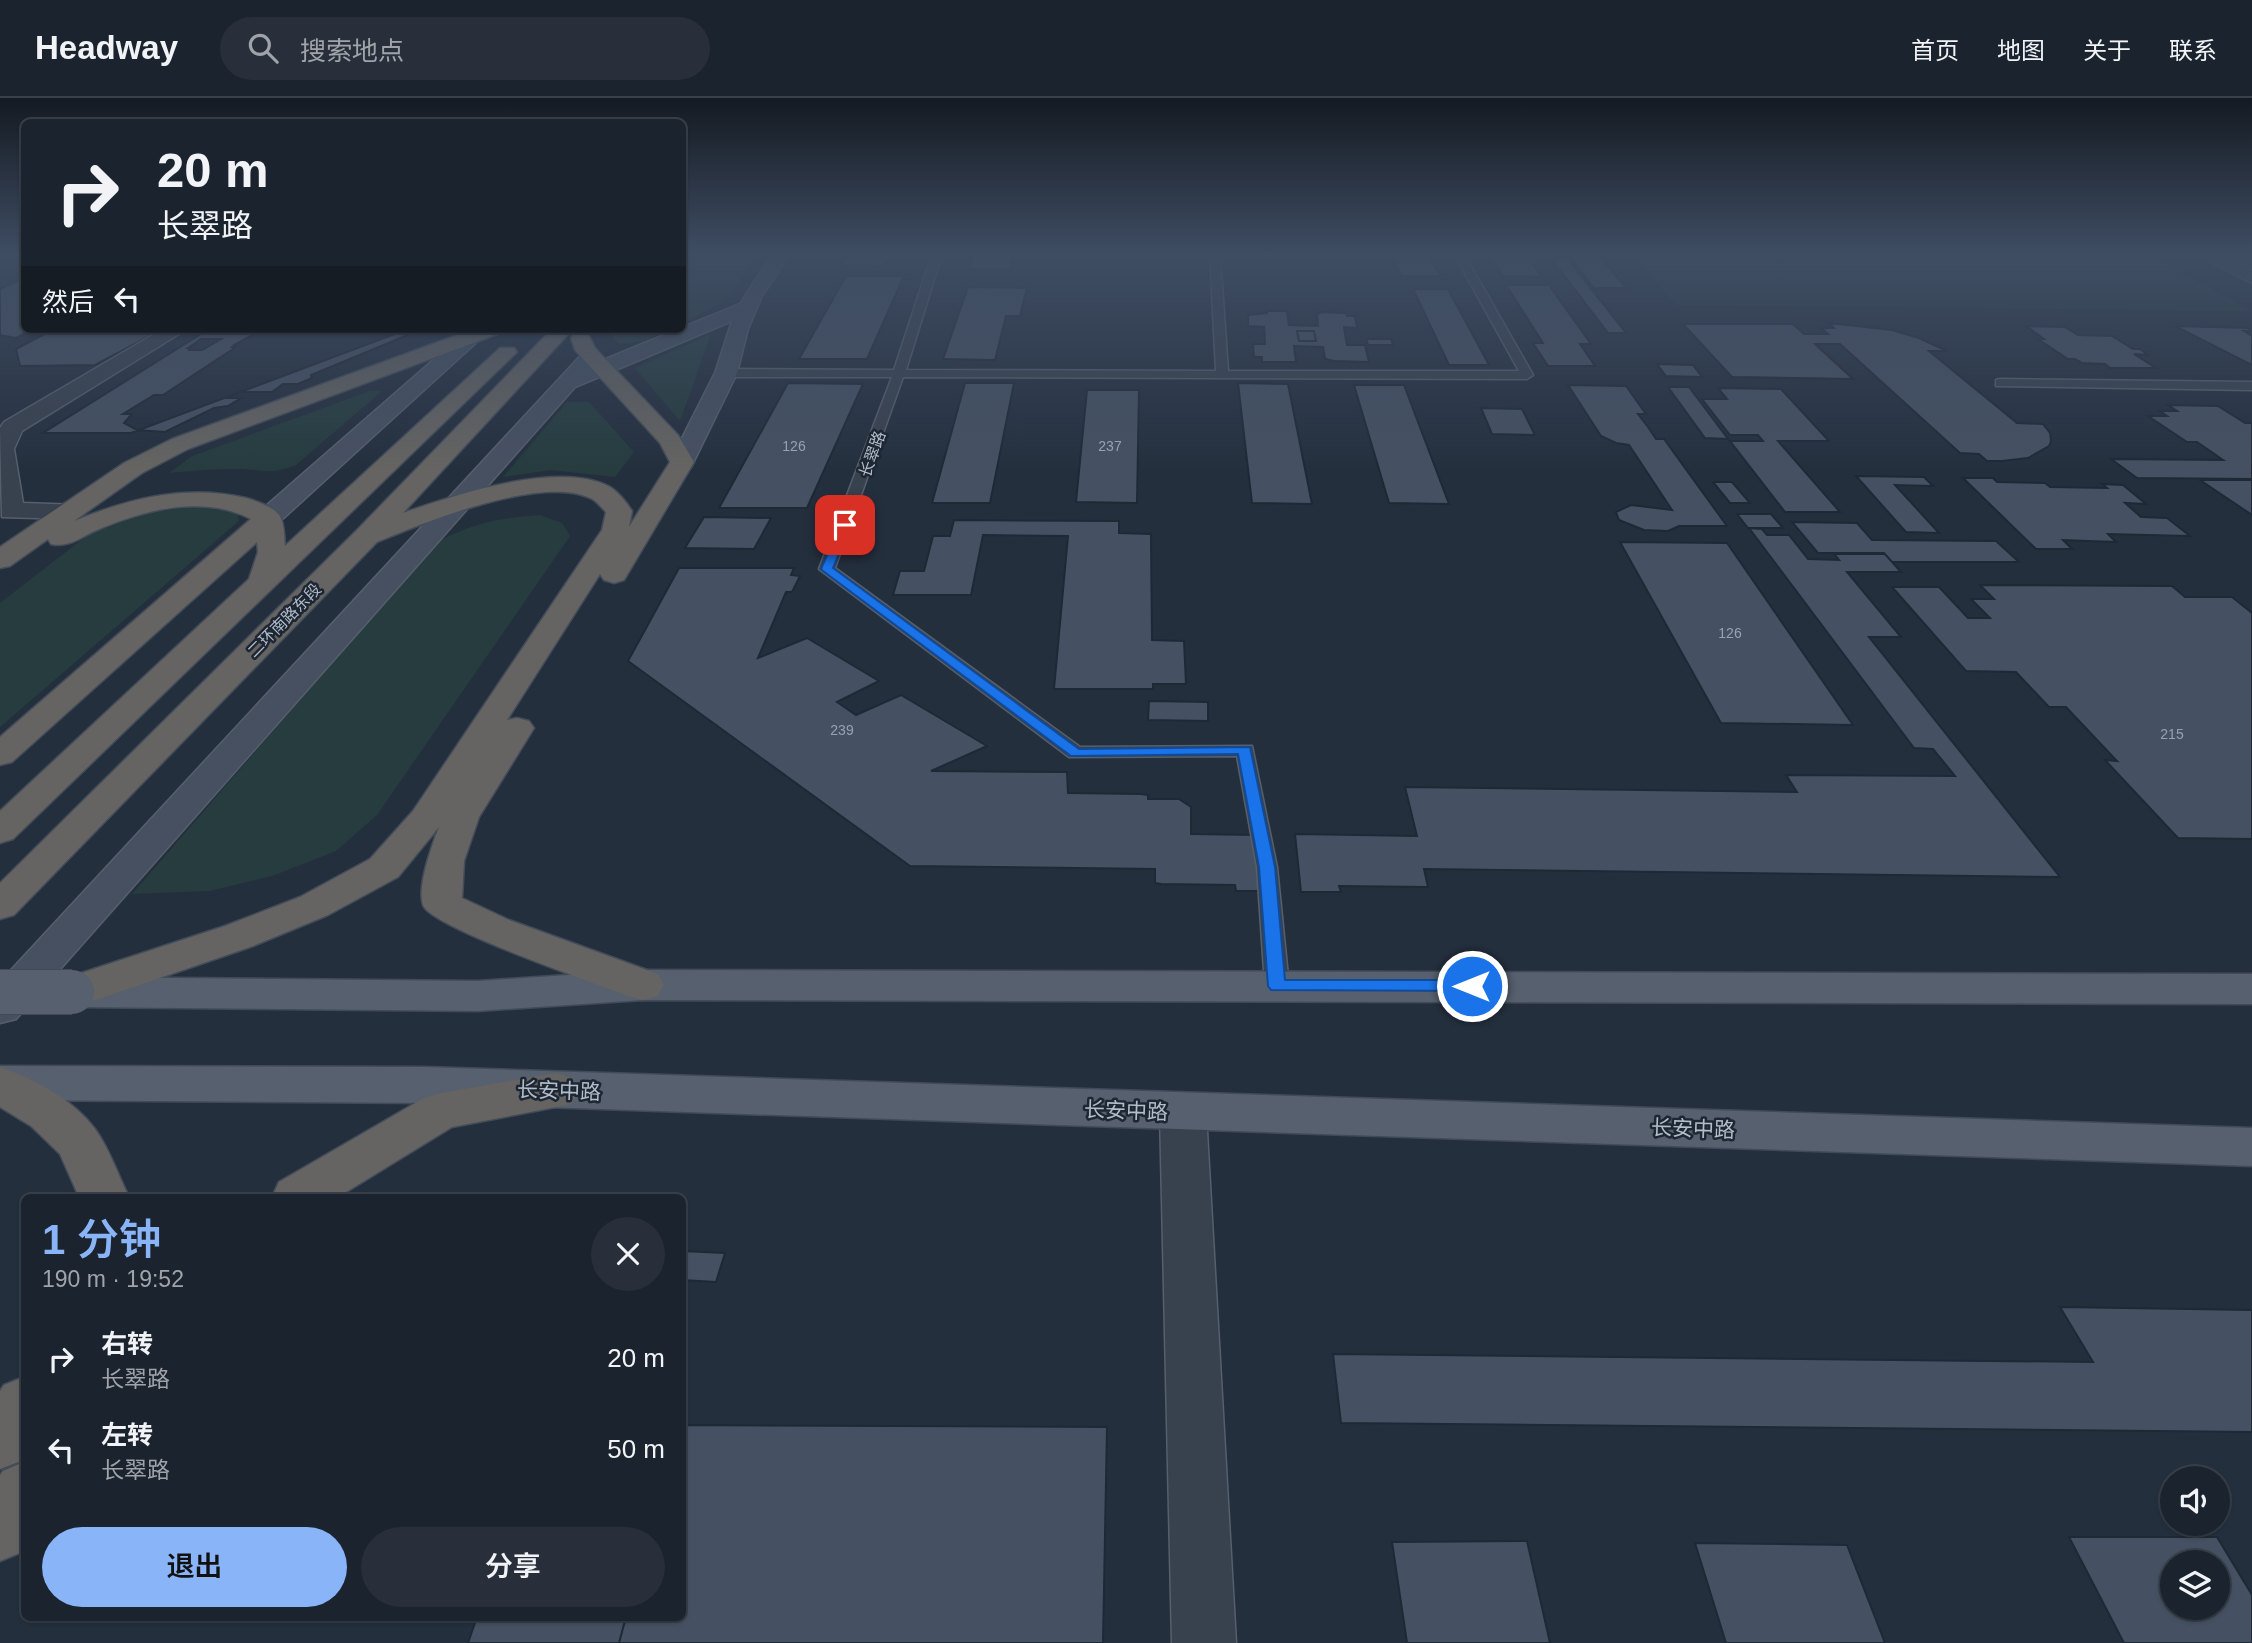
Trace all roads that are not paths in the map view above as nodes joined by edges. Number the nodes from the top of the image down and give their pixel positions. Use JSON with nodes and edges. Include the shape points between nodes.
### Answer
{"nodes":[{"id":1,"x":739,"y":326,"type":"edge"},
{"id":2,"x":915,"y":326,"type":"edge"},
{"id":3,"x":1219,"y":326,"type":"edge"},
{"id":4,"x":1500,"y":326,"type":"edge"},
{"id":5,"x":170,"y":333,"type":"edge"},
{"id":6,"x":527,"y":333,"type":"edge"},
{"id":7,"x":634,"y":333,"type":"edge"},
{"id":8,"x":475,"y":334,"type":"edge"},
{"id":9,"x":585,"y":344,"type":"edge"},
{"id":10,"x":726,"y":373,"type":"junction"},
{"id":11,"x":900,"y":373,"type":"junction"},
{"id":12,"x":1222,"y":373,"type":"junction"},
{"id":13,"x":2000,"y":383,"type":"dead end"},
{"id":14,"x":2252,"y":386,"type":"edge"},
{"id":15,"x":682,"y":462,"type":"junction"},
{"id":16,"x":458,"y":502,"type":"junction"},
{"id":17,"x":70,"y":511,"type":"junction"},
{"id":18,"x":268,"y":518,"type":"junction"},
{"id":19,"x":379,"y":531,"type":"junction"},
{"id":20,"x":0,"y":561,"type":"edge"},
{"id":21,"x":263,"y":582,"type":"junction"},
{"id":22,"x":0,"y":583,"type":"edge"},
{"id":23,"x":0,"y":755,"type":"edge"},
{"id":24,"x":0,"y":831,"type":"edge"},
{"id":25,"x":0,"y":906,"type":"edge"},
{"id":26,"x":643,"y":985,"type":"junction"},
{"id":27,"x":1277,"y":986,"type":"junction"},
{"id":28,"x":2252,"y":989,"type":"edge"},
{"id":29,"x":0,"y":992,"type":"edge"},
{"id":30,"x":72,"y":992,"type":"junction"},
{"id":31,"x":0,"y":1009,"type":"edge"},
{"id":32,"x":0,"y":1084,"type":"edge"},
{"id":33,"x":556,"y":1091,"type":"junction"},
{"id":34,"x":1183,"y":1113,"type":"junction"},
{"id":35,"x":2252,"y":1147,"type":"edge"},
{"id":36,"x":103,"y":1194,"type":"edge"},
{"id":37,"x":302,"y":1194,"type":"edge"},
{"id":38,"x":21,"y":1409,"type":"edge"},
{"id":39,"x":0,"y":1441,"type":"edge"},
{"id":40,"x":21,"y":1497,"type":"edge"},
{"id":41,"x":0,"y":1530,"type":"edge"},
{"id":42,"x":1205,"y":1643,"type":"edge"}],
"edges":[{"from":1,"to":10,"type":"main road"},
{"from":2,"to":11,"type":"lane","name":"长翠路"},
{"from":3,"to":12,"type":"lane"},
{"from":4,"to":12,"type":"lane","via":[[1527,375]]},
{"from":5,"to":17,"type":"street","via":[[12,427],[2,449],[11,511]]},
{"from":6,"to":21,"type":"highway"},
{"from":7,"to":9,"type":"main road"},
{"from":8,"to":17,"type":"highway","via":[[180,444],[133,468]]},
{"from":8,"to":18,"type":"main road"},
{"from":9,"to":15,"type":"highway","via":[[670,440]]},
{"from":9,"to":16,"type":"main road","via":[[568,382]]},
{"from":9,"to":19,"type":"highway","name":"二环南路东段"},
{"from":10,"to":11,"type":"lane"},
{"from":10,"to":15,"type":"main road"},
{"from":11,"to":12,"type":"lane"},
{"from":11,"to":27,"type":"lane","name":"长翠路","via":[[827,569],[1076,753],[1245,750],[1267,867]]},
{"from":13,"to":14,"type":"lane"},
{"from":15,"to":26,"type":"highway","via":[[461,817],[445,861],[443,883],[442,904],[495,930]]},
{"from":16,"to":19,"type":"highway"},
{"from":16,"to":30,"type":"highway","via":[[522,487],[579,486],[614,500],[620,511],[615,530],[426,819],[384,868],[314,906]]},
{"from":16,"to":31,"type":"main road"},
{"from":17,"to":20,"type":"highway"},
{"from":18,"to":21,"type":"highway","via":[[272,552]]},
{"from":18,"to":22,"type":"highway","via":[[233,500],[206,498],[145,507],[63,537]]},
{"from":18,"to":23,"type":"highway"},
{"from":19,"to":25,"type":"highway","name":"二环南路东段"},
{"from":21,"to":24,"type":"highway"},
{"from":26,"to":27,"type":"main road"},
{"from":26,"to":30,"type":"main road","via":[[478,996]]},
{"from":27,"to":28,"type":"main road"},
{"from":29,"to":30,"type":"main road","bridge":true},
{"from":32,"to":33,"type":"main road","name":"长安中路","via":[[425,1085]]},
{"from":32,"to":36,"type":"highway","via":[[48,1113],[78,1142]]},
{"from":33,"to":34,"type":"main road","name":"长安中路"},
{"from":33,"to":37,"type":"highway","via":[[441,1111]]},
{"from":34,"to":35,"type":"main road","name":"长安中路"},
{"from":34,"to":42,"type":"street"},
{"from":38,"to":39,"type":"highway"},
{"from":40,"to":41,"type":"highway"}]}
